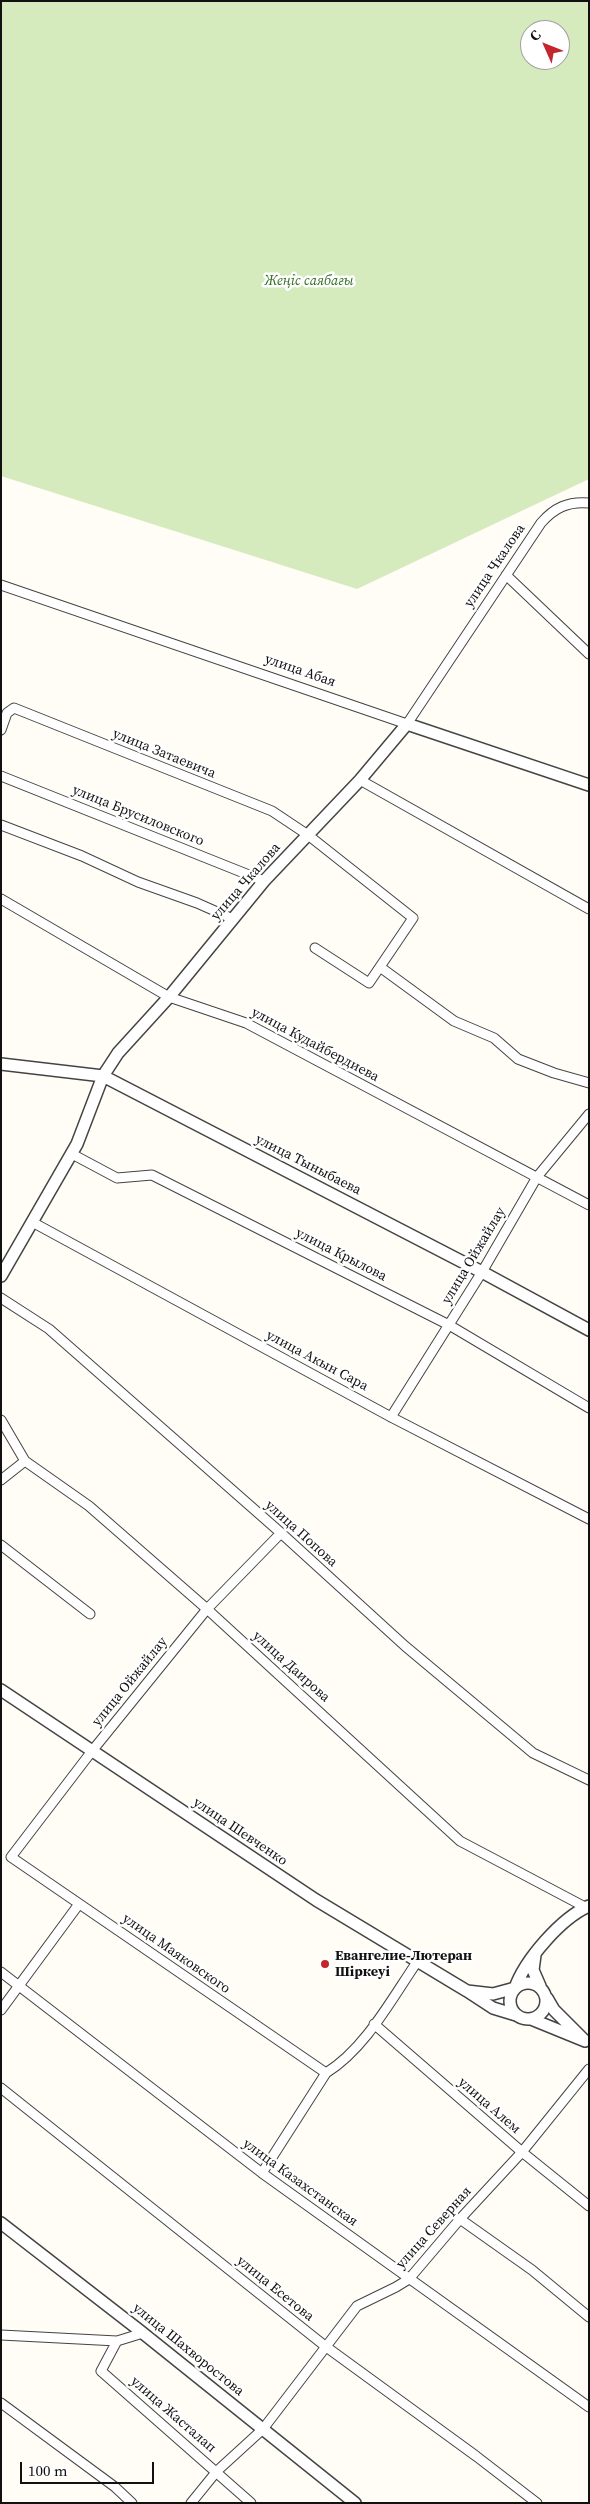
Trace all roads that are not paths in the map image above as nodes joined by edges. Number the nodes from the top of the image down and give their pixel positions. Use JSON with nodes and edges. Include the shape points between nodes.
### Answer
{"nodes":[{"id":1,"x":589,"y":503,"type":"edge"},
{"id":2,"x":506,"y":575,"type":"junction"},
{"id":3,"x":1,"y":584,"type":"edge"},
{"id":4,"x":589,"y":654,"type":"edge"},
{"id":5,"x":407,"y":724,"type":"junction"},
{"id":6,"x":1,"y":730,"type":"edge"},
{"id":7,"x":1,"y":776,"type":"edge"},
{"id":8,"x":360,"y":780,"type":"junction"},
{"id":9,"x":589,"y":786,"type":"edge"},
{"id":10,"x":1,"y":825,"type":"edge"},
{"id":11,"x":308,"y":835,"type":"junction"},
{"id":12,"x":264,"y":882,"type":"junction"},
{"id":13,"x":1,"y":898,"type":"edge"},
{"id":14,"x":589,"y":909,"type":"edge"},
{"id":15,"x":233,"y":918,"type":"junction"},
{"id":16,"x":315,"y":948,"type":"dead end"},
{"id":17,"x":380,"y":967,"type":"junction"},
{"id":18,"x":168,"y":997,"type":"junction"},
{"id":19,"x":1,"y":1064,"type":"edge"},
{"id":20,"x":103,"y":1076,"type":"junction"},
{"id":21,"x":589,"y":1083,"type":"edge"},
{"id":22,"x":589,"y":1114,"type":"edge"},
{"id":23,"x":72,"y":1154,"type":"junction"},
{"id":24,"x":536,"y":1178,"type":"junction"},
{"id":25,"x":589,"y":1205,"type":"edge"},
{"id":26,"x":34,"y":1223,"type":"junction"},
{"id":27,"x":482,"y":1272,"type":"junction"},
{"id":28,"x":1,"y":1276,"type":"edge"},
{"id":29,"x":1,"y":1298,"type":"edge"},
{"id":30,"x":449,"y":1325,"type":"junction"},
{"id":31,"x":589,"y":1330,"type":"edge"},
{"id":32,"x":589,"y":1408,"type":"edge"},
{"id":33,"x":391,"y":1416,"type":"junction"},
{"id":34,"x":1,"y":1420,"type":"edge"},
{"id":35,"x":25,"y":1461,"type":"junction"},
{"id":36,"x":1,"y":1480,"type":"edge"},
{"id":37,"x":589,"y":1519,"type":"edge"},
{"id":38,"x":281,"y":1533,"type":"junction"},
{"id":39,"x":1,"y":1545,"type":"edge"},
{"id":40,"x":207,"y":1609,"type":"junction"},
{"id":41,"x":90,"y":1614,"type":"dead end"},
{"id":42,"x":1,"y":1690,"type":"edge"},
{"id":43,"x":92,"y":1751,"type":"junction"},
{"id":44,"x":589,"y":1780,"type":"edge"},
{"id":45,"x":11,"y":1857,"type":"joint"},
{"id":46,"x":79,"y":1904,"type":"junction"},
{"id":47,"x":587,"y":1906,"type":"edge"},
{"id":48,"x":536,"y":1953,"type":"junction"},
{"id":49,"x":417,"y":1962,"type":"junction"},
{"id":50,"x":1,"y":1972,"type":"edge"},
{"id":51,"x":19,"y":1986,"type":"junction"},
{"id":52,"x":540,"y":1986,"type":"junction"},
{"id":53,"x":515,"y":1988,"type":"junction"},
{"id":54,"x":467,"y":1991,"type":"junction"},
{"id":55,"x":546,"y":1998,"type":"junction"},
{"id":56,"x":1,"y":2010,"type":"edge"},
{"id":57,"x":516,"y":2015,"type":"junction"},
{"id":58,"x":531,"y":2019,"type":"junction"},
{"id":59,"x":374,"y":2024,"type":"junction"},
{"id":60,"x":587,"y":2042,"type":"edge"},
{"id":61,"x":589,"y":2069,"type":"edge"},
{"id":62,"x":326,"y":2073,"type":"junction"},
{"id":63,"x":1,"y":2088,"type":"edge"},
{"id":64,"x":522,"y":2152,"type":"junction"},
{"id":65,"x":262,"y":2173,"type":"junction"},
{"id":66,"x":589,"y":2206,"type":"edge"},
{"id":67,"x":460,"y":2218,"type":"junction"},
{"id":68,"x":1,"y":2223,"type":"edge"},
{"id":69,"x":409,"y":2278,"type":"junction"},
{"id":70,"x":589,"y":2317,"type":"edge"},
{"id":71,"x":143,"y":2333,"type":"junction"},
{"id":72,"x":1,"y":2335,"type":"edge"},
{"id":73,"x":117,"y":2341,"type":"junction"},
{"id":74,"x":325,"y":2346,"type":"junction"},
{"id":75,"x":1,"y":2403,"type":"edge"},
{"id":76,"x":589,"y":2407,"type":"edge"},
{"id":77,"x":263,"y":2429,"type":"junction"},
{"id":78,"x":217,"y":2471,"type":"junction"},
{"id":79,"x":132,"y":2503,"type":"edge"},
{"id":80,"x":191,"y":2503,"type":"edge"},
{"id":81,"x":251,"y":2503,"type":"edge"},
{"id":82,"x":355,"y":2503,"type":"edge"},
{"id":83,"x":537,"y":2503,"type":"edge"}],
"edges":[{"from":1,"to":2,"type":"street","name":"улица Чкалова","via":[[551,511]]},
{"from":2,"to":4,"type":"street"},
{"from":2,"to":5,"type":"street","name":"улица Чкалова"},
{"from":3,"to":5,"type":"street","name":"улица Абая"},
{"from":5,"to":8,"type":"street","name":"улица Чкалова"},
{"from":5,"to":9,"type":"street","name":"улица Абая"},
{"from":6,"to":11,"type":"street","name":"улица Затаевича","via":[[8,713],[14,708],[272,811]]},
{"from":7,"to":12,"type":"street","name":"улица Брусиловского"},
{"from":8,"to":11,"type":"street","name":"улица Чкалова"},
{"from":8,"to":14,"type":"street"},
{"from":10,"to":15,"type":"street"},
{"from":11,"to":12,"type":"street","name":"улица Чкалова"},
{"from":11,"to":17,"type":"street","via":[[413,918]]},
{"from":12,"to":15,"type":"street","name":"улица Чкалова"},
{"from":13,"to":18,"type":"street","name":"улица Кудайбердиева"},
{"from":15,"to":18,"type":"street","name":"улица Чкалова"},
{"from":16,"to":17,"type":"street","via":[[369,983]]},
{"from":17,"to":21,"type":"street","via":[[454,1021],[494,1038],[518,1059],[554,1074]]},
{"from":18,"to":20,"type":"street","name":"улица Чкалова","via":[[118,1053]]},
{"from":18,"to":24,"type":"street","name":"улица Кудайбердиева","via":[[246,1022]]},
{"from":19,"to":20,"type":"street","name":"улица Тыныбаева"},
{"from":20,"to":23,"type":"street","name":"улица Чкалова"},
{"from":20,"to":27,"type":"street","name":"улица Тыныбаева"},
{"from":22,"to":24,"type":"street","name":"улица Ойжайлау"},
{"from":23,"to":26,"type":"street","name":"улица Чкалова"},
{"from":23,"to":30,"type":"street","name":"улица Крылова","via":[[117,1178],[152,1175]]},
{"from":24,"to":25,"type":"street","name":"улица Кудайбердиева"},
{"from":24,"to":27,"type":"street","name":"улица Ойжайлау"},
{"from":26,"to":28,"type":"street","name":"улица Чкалова"},
{"from":26,"to":33,"type":"street","name":"улица Акын Сара"},
{"from":27,"to":30,"type":"street","name":"улица Ойжайлау"},
{"from":27,"to":31,"type":"street","name":"улица Тыныбаева"},
{"from":29,"to":38,"type":"street","name":"улица Попова","via":[[49,1330]]},
{"from":30,"to":32,"type":"street","name":"улица Крылова"},
{"from":30,"to":33,"type":"street","name":"улица Ойжайлау"},
{"from":33,"to":37,"type":"street","name":"улица Акын Сара"},
{"from":34,"to":35,"type":"street","name":"улица Даирова"},
{"from":35,"to":36,"type":"street"},
{"from":35,"to":40,"type":"street","name":"улица Даирова","via":[[89,1506]]},
{"from":38,"to":40,"type":"street","name":"улица Ойжайлау"},
{"from":38,"to":44,"type":"street","name":"улица Попова","via":[[404,1646],[534,1753]]},
{"from":39,"to":41,"type":"street"},
{"from":40,"to":43,"type":"street","name":"улица Ойжайлау"},
{"from":40,"to":47,"type":"street","name":"улица Даирова","via":[[460,1841]]},
{"from":42,"to":43,"type":"street","name":"улица Шевченко"},
{"from":43,"to":45,"type":"street","name":"улица Ойжайлау"},
{"from":43,"to":49,"type":"street","name":"улица Шевченко","via":[[316,1900]]},
{"from":45,"to":46,"type":"street","name":"улица Маяковского"},
{"from":46,"to":51,"type":"street"},
{"from":46,"to":62,"type":"street","name":"улица Маяковского"},
{"from":47,"to":48,"type":"street","via":[[564,1922]]},
{"from":48,"to":52,"type":"street","via":[[533,1970]]},
{"from":48,"to":53,"type":"street","via":[[520,1973]]},
{"from":49,"to":54,"type":"street","name":"улица Шевченко"},
{"from":49,"to":59,"type":"street"},
{"from":50,"to":51,"type":"street","name":"улица Казахстанская"},
{"from":51,"to":56,"type":"street"},
{"from":51,"to":65,"type":"street","name":"улица Казахстанская"},
{"from":52,"to":53,"type":"street","via":[[524,1983]]},
{"from":52,"to":55,"type":"street"},
{"from":53,"to":54,"type":"street","via":[[493,1994]]},
{"from":53,"to":57,"type":"street","via":[[510,2005]]},
{"from":54,"to":57,"type":"street","name":"улица Шевченко","via":[[494,2008]]},
{"from":55,"to":58,"type":"street","via":[[545,2009]]},
{"from":55,"to":60,"type":"street"},
{"from":57,"to":58,"type":"street"},
{"from":58,"to":60,"type":"street"},
{"from":59,"to":62,"type":"street","via":[[342,2063]]},
{"from":59,"to":64,"type":"street","name":"улица Алем"},
{"from":61,"to":64,"type":"street","name":"улица Северная"},
{"from":62,"to":65,"type":"street"},
{"from":63,"to":74,"type":"street","name":"улица Есетова"},
{"from":64,"to":66,"type":"street","name":"улица Алем"},
{"from":64,"to":67,"type":"street","name":"улица Северная"},
{"from":65,"to":69,"type":"street","name":"улица Казахстанская"},
{"from":67,"to":69,"type":"street","name":"улица Северная"},
{"from":67,"to":70,"type":"street","via":[[532,2270]]},
{"from":68,"to":71,"type":"street","name":"улица Шахворостова"},
{"from":69,"to":74,"type":"street","name":"улица Северная","via":[[357,2306]]},
{"from":69,"to":76,"type":"street","name":"улица Казахстанская"},
{"from":71,"to":73,"type":"street"},
{"from":71,"to":77,"type":"street","name":"улица Шахворостова"},
{"from":72,"to":73,"type":"street"},
{"from":73,"to":78,"type":"street","name":"улица Жасталап","via":[[101,2371]]},
{"from":74,"to":77,"type":"street","name":"улица Северная"},
{"from":74,"to":83,"type":"street","name":"улица Есетова"},
{"from":75,"to":79,"type":"street"},
{"from":77,"to":78,"type":"street","name":"улица Северная"},
{"from":77,"to":82,"type":"street","name":"улица Шахворостова"},
{"from":78,"to":80,"type":"street","name":"улица Северная"},
{"from":78,"to":81,"type":"street","name":"улица Жасталап"}]}
